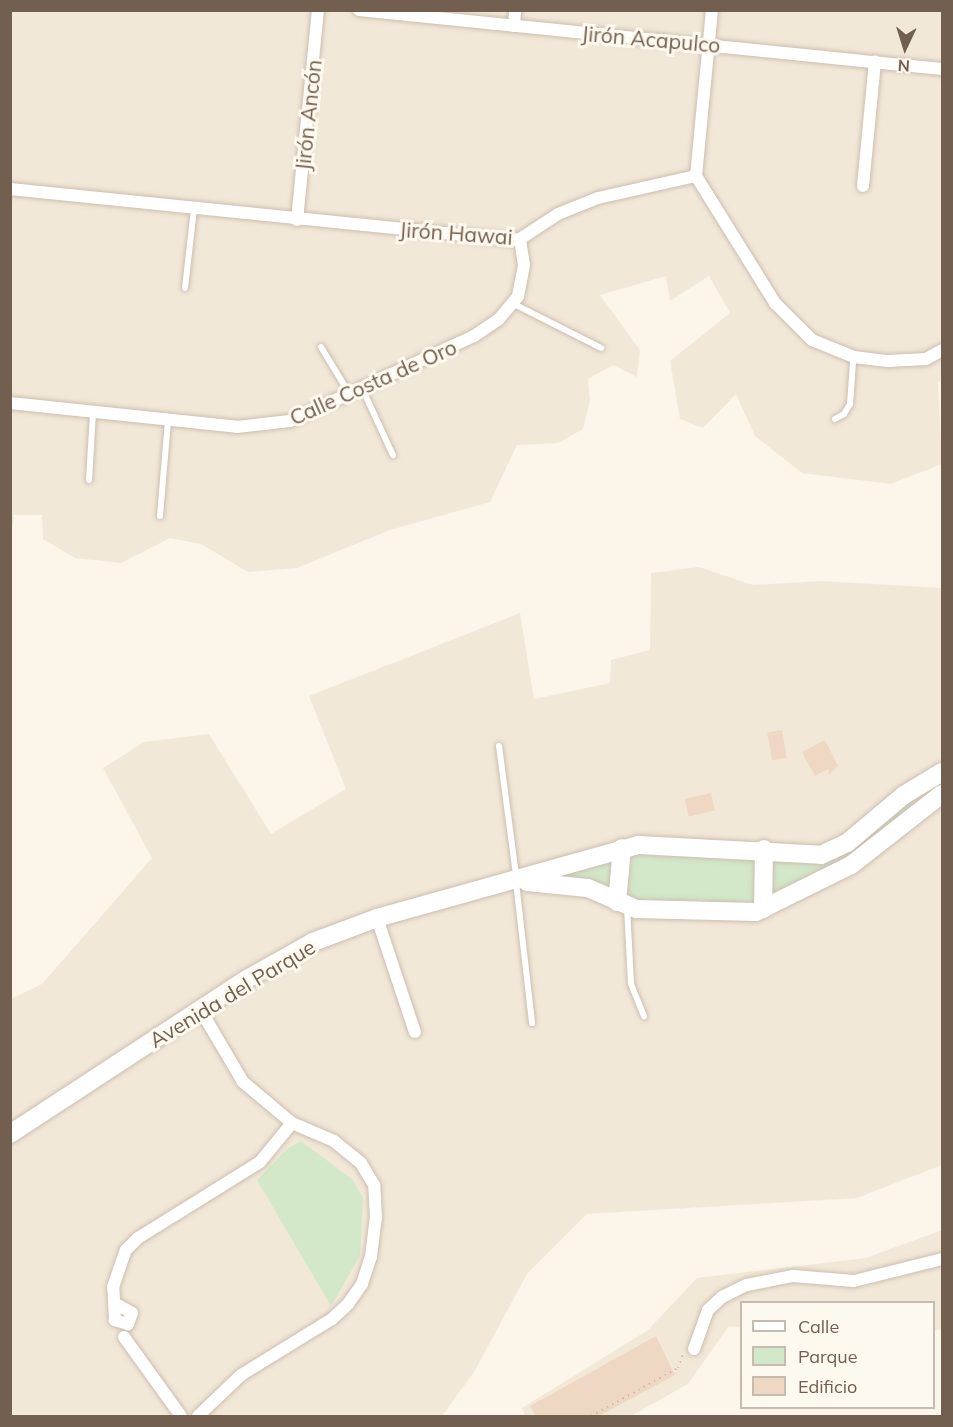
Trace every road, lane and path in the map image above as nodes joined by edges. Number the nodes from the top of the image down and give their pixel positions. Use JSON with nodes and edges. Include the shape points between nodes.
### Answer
{"nodes":[{"id":1,"x":318,"y":10,"type":"edge"},
{"id":2,"x":359,"y":10,"type":"edge"},
{"id":3,"x":515,"y":10,"type":"edge"},
{"id":4,"x":712,"y":10,"type":"edge"},
{"id":5,"x":514,"y":26,"type":"junction"},
{"id":6,"x":709,"y":45,"type":"junction"},
{"id":7,"x":875,"y":62,"type":"junction"},
{"id":8,"x":942,"y":69,"type":"edge"},
{"id":9,"x":696,"y":176,"type":"junction"},
{"id":10,"x":863,"y":186,"type":"dead end"},
{"id":11,"x":10,"y":189,"type":"edge"},
{"id":12,"x":194,"y":209,"type":"junction"},
{"id":13,"x":297,"y":220,"type":"junction"},
{"id":14,"x":520,"y":239,"type":"junction"},
{"id":15,"x":185,"y":288,"type":"dead end"},
{"id":16,"x":512,"y":303,"type":"junction"},
{"id":17,"x":321,"y":347,"type":"dead end"},
{"id":18,"x":601,"y":348,"type":"dead end"},
{"id":19,"x":942,"y":350,"type":"edge"},
{"id":20,"x":854,"y":360,"type":"junction"},
{"id":21,"x":361,"y":388,"type":"junction"},
{"id":22,"x":349,"y":393,"type":"junction"},
{"id":23,"x":10,"y":403,"type":"edge"},
{"id":24,"x":93,"y":413,"type":"junction"},
{"id":25,"x":835,"y":418,"type":"dead end"},
{"id":26,"x":168,"y":420,"type":"junction"},
{"id":27,"x":393,"y":455,"type":"dead end"},
{"id":28,"x":89,"y":480,"type":"dead end"},
{"id":29,"x":160,"y":516,"type":"dead end"},
{"id":30,"x":499,"y":746,"type":"dead end"},
{"id":31,"x":942,"y":772,"type":"edge"},
{"id":32,"x":942,"y":794,"type":"edge"},
{"id":33,"x":622,"y":848,"type":"junction"},
{"id":34,"x":764,"y":849,"type":"junction"},
{"id":35,"x":513,"y":880,"type":"junction"},
{"id":36,"x":622,"y":904,"type":"junction"},
{"id":37,"x":763,"y":909,"type":"junction"},
{"id":38,"x":377,"y":918,"type":"junction"},
{"id":39,"x":200,"y":1009,"type":"junction"},
{"id":40,"x":644,"y":1017,"type":"dead end"},
{"id":41,"x":532,"y":1023,"type":"dead end"},
{"id":42,"x":415,"y":1032,"type":"dead end"},
{"id":43,"x":292,"y":1123,"type":"junction"},
{"id":44,"x":10,"y":1134,"type":"edge"},
{"id":45,"x":942,"y":1259,"type":"edge"},
{"id":46,"x":128,"y":1324,"type":"dead end"},
{"id":47,"x":124,"y":1337,"type":"dead end"},
{"id":48,"x":694,"y":1349,"type":"joint"},
{"id":49,"x":181,"y":1416,"type":"edge"},
{"id":50,"x":198,"y":1416,"type":"edge"},
{"id":51,"x":591,"y":1416,"type":"edge"}],
"edges":[{"from":1,"to":13,"type":"street","name":"Jirón Ancón"},
{"from":2,"to":5,"type":"street","name":"Jirón Acapulco"},
{"from":3,"to":5,"type":"street"},
{"from":4,"to":6,"type":"street"},
{"from":5,"to":6,"type":"street","name":"Jirón Acapulco"},
{"from":6,"to":7,"type":"street","name":"Jirón Acapulco"},
{"from":6,"to":9,"type":"street"},
{"from":7,"to":8,"type":"street","name":"Jirón Acapulco"},
{"from":7,"to":10,"type":"street"},
{"from":9,"to":14,"type":"street","name":"Jirón Hawai","via":[[598,198],[558,214]]},
{"from":9,"to":20,"type":"street","via":[[775,303],[812,340]]},
{"from":11,"to":12,"type":"street","name":"Jirón Hawai"},
{"from":12,"to":13,"type":"street","name":"Jirón Hawai"},
{"from":12,"to":15,"type":"lane"},
{"from":13,"to":14,"type":"street","name":"Jirón Hawai"},
{"from":14,"to":16,"type":"street","name":"Calle Costa de Oro","via":[[524,265],[518,296]]},
{"from":16,"to":18,"type":"lane"},
{"from":16,"to":21,"type":"street","name":"Calle Costa de Oro","via":[[474,336]]},
{"from":17,"to":22,"type":"lane"},
{"from":19,"to":20,"type":"street","via":[[910,362]]},
{"from":20,"to":25,"type":"lane","via":[[849,404],[844,414]]},
{"from":21,"to":22,"type":"street","name":"Calle Costa de Oro"},
{"from":21,"to":27,"type":"lane"},
{"from":22,"to":26,"type":"street","name":"Calle Costa de Oro","via":[[305,415],[268,426]]},
{"from":23,"to":24,"type":"street","name":"Calle Costa de Oro"},
{"from":24,"to":26,"type":"street","name":"Calle Costa de Oro"},
{"from":24,"to":28,"type":"lane"},
{"from":26,"to":29,"type":"lane"},
{"from":30,"to":35,"type":"lane"},
{"from":31,"to":34,"type":"street","name":"Avenida del Parque","via":[[904,795],[847,843],[821,855]]},
{"from":32,"to":37,"type":"street","name":"Avenida del Parque","via":[[851,866]]},
{"from":33,"to":34,"type":"street","name":"Avenida del Parque","via":[[639,845]]},
{"from":33,"to":35,"type":"street","name":"Avenida del Parque"},
{"from":33,"to":36,"type":"street"},
{"from":34,"to":37,"type":"street"},
{"from":35,"to":36,"type":"street","name":"Avenida del Parque","via":[[588,888]]},
{"from":35,"to":38,"type":"street","name":"Avenida del Parque"},
{"from":35,"to":41,"type":"lane"},
{"from":36,"to":37,"type":"street","name":"Avenida del Parque"},
{"from":36,"to":40,"type":"lane","via":[[631,984]]},
{"from":38,"to":39,"type":"street","name":"Avenida del Parque","via":[[314,942]]},
{"from":38,"to":42,"type":"street"},
{"from":39,"to":43,"type":"street","via":[[243,1082]]},
{"from":39,"to":44,"type":"street","name":"Avenida del Parque"},
{"from":43,"to":46,"type":"street","via":[[260,1162],[138,1238],[126,1250],[113,1287],[115,1320]]},
{"from":43,"to":50,"type":"street","via":[[334,1141],[361,1163],[374,1185],[371,1257],[362,1284],[332,1319],[241,1375]]},
{"from":45,"to":48,"type":"street","via":[[854,1281],[794,1276],[747,1285],[722,1297],[708,1310]]},
{"from":47,"to":49,"type":"street"},
{"from":48,"to":51,"type":"path","via":[[683,1353],[678,1368]]}]}
